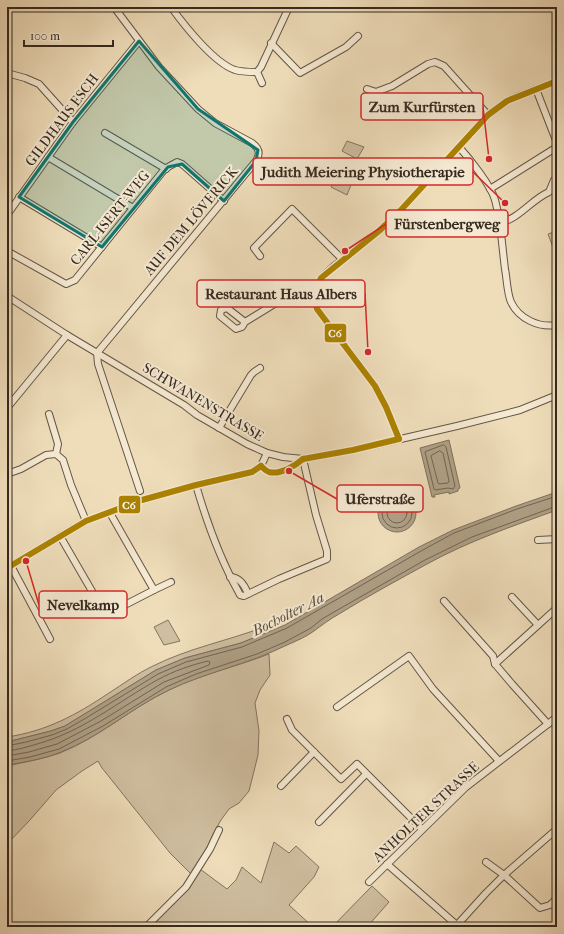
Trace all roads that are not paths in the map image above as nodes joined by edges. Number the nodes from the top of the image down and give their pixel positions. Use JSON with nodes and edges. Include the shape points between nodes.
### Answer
{"nodes":[{"id":1,"x":114,"y":7,"type":"edge"},
{"id":2,"x":171,"y":7,"type":"edge"},
{"id":3,"x":289,"y":7,"type":"edge"},
{"id":4,"x":358,"y":36,"type":"dead end"},
{"id":5,"x":139,"y":41,"type":"junction"},
{"id":6,"x":271,"y":43,"type":"junction"},
{"id":7,"x":257,"y":72,"type":"junction"},
{"id":8,"x":7,"y":73,"type":"edge"},
{"id":9,"x":557,"y":81,"type":"edge"},
{"id":10,"x":262,"y":83,"type":"dead end"},
{"id":11,"x":367,"y":89,"type":"dead end"},
{"id":12,"x":536,"y":90,"type":"junction"},
{"id":13,"x":488,"y":115,"type":"junction"},
{"id":14,"x":73,"y":122,"type":"junction"},
{"id":15,"x":105,"y":133,"type":"dead end"},
{"id":16,"x":557,"y":143,"type":"edge"},
{"id":17,"x":459,"y":147,"type":"junction"},
{"id":18,"x":557,"y":147,"type":"edge"},
{"id":19,"x":48,"y":157,"type":"junction"},
{"id":20,"x":166,"y":169,"type":"junction"},
{"id":21,"x":557,"y":178,"type":"edge"},
{"id":22,"x":490,"y":190,"type":"junction"},
{"id":23,"x":549,"y":192,"type":"junction"},
{"id":24,"x":557,"y":193,"type":"edge"},
{"id":25,"x":20,"y":198,"type":"junction"},
{"id":26,"x":224,"y":201,"type":"junction"},
{"id":27,"x":134,"y":208,"type":"junction"},
{"id":28,"x":7,"y":215,"type":"edge"},
{"id":29,"x":500,"y":223,"type":"junction"},
{"id":30,"x":102,"y":247,"type":"junction"},
{"id":31,"x":7,"y":251,"type":"edge"},
{"id":32,"x":260,"y":256,"type":"dead end"},
{"id":33,"x":342,"y":259,"type":"junction"},
{"id":34,"x":315,"y":291,"type":"junction"},
{"id":35,"x":7,"y":296,"type":"edge"},
{"id":36,"x":245,"y":322,"type":"dead end"},
{"id":37,"x":557,"y":325,"type":"edge"},
{"id":38,"x":67,"y":335,"type":"junction"},
{"id":39,"x":97,"y":353,"type":"junction"},
{"id":40,"x":260,"y":368,"type":"dead end"},
{"id":41,"x":557,"y":395,"type":"edge"},
{"id":42,"x":9,"y":401,"type":"edge"},
{"id":43,"x":7,"y":408,"type":"edge"},
{"id":44,"x":49,"y":414,"type":"dead end"},
{"id":45,"x":219,"y":428,"type":"junction"},
{"id":46,"x":399,"y":439,"type":"junction"},
{"id":47,"x":267,"y":452,"type":"junction"},
{"id":48,"x":56,"y":454,"type":"junction"},
{"id":49,"x":302,"y":458,"type":"junction"},
{"id":50,"x":7,"y":474,"type":"edge"},
{"id":51,"x":196,"y":485,"type":"junction"},
{"id":52,"x":140,"y":491,"type":"dead end"},
{"id":53,"x":110,"y":513,"type":"junction"},
{"id":54,"x":86,"y":521,"type":"junction"},
{"id":55,"x":60,"y":536,"type":"junction"},
{"id":56,"x":557,"y":539,"type":"edge"},
{"id":57,"x":538,"y":540,"type":"dead end"},
{"id":58,"x":9,"y":567,"type":"edge"},
{"id":59,"x":171,"y":582,"type":"dead end"},
{"id":60,"x":154,"y":590,"type":"junction"},
{"id":61,"x":512,"y":597,"type":"dead end"},
{"id":62,"x":444,"y":601,"type":"dead end"},
{"id":63,"x":557,"y":608,"type":"edge"},
{"id":64,"x":538,"y":626,"type":"junction"},
{"id":65,"x":50,"y":640,"type":"dead end"},
{"id":66,"x":495,"y":664,"type":"junction"},
{"id":67,"x":337,"y":707,"type":"dead end"},
{"id":68,"x":556,"y":718,"type":"edge"},
{"id":69,"x":287,"y":719,"type":"dead end"},
{"id":70,"x":548,"y":724,"type":"junction"},
{"id":71,"x":314,"y":752,"type":"junction"},
{"id":72,"x":499,"y":761,"type":"junction"},
{"id":73,"x":366,"y":774,"type":"junction"},
{"id":74,"x":341,"y":779,"type":"junction"},
{"id":75,"x":281,"y":786,"type":"dead end"},
{"id":76,"x":350,"y":790,"type":"junction"},
{"id":77,"x":319,"y":822,"type":"dead end"},
{"id":78,"x":422,"y":829,"type":"junction"},
{"id":79,"x":219,"y":830,"type":"dead end"},
{"id":80,"x":557,"y":830,"type":"edge"},
{"id":81,"x":486,"y":862,"type":"dead end"},
{"id":82,"x":387,"y":864,"type":"junction"},
{"id":83,"x":504,"y":875,"type":"junction"},
{"id":84,"x":369,"y":882,"type":"dead end"},
{"id":85,"x":557,"y":898,"type":"edge"},
{"id":86,"x":458,"y":926,"type":"edge"},
{"id":87,"x":146,"y":927,"type":"edge"}],
"edges":[{"from":1,"to":5,"type":"street","name":"AUF DEM LÖVERICK"},
{"from":2,"to":7,"type":"street","via":[[208,50],[226,65],[236,70]]},
{"from":3,"to":6,"type":"street"},
{"from":4,"to":6,"type":"street","via":[[346,47],[300,73]]},
{"from":5,"to":14,"type":"street","name":"GILDHAUS ESCH"},
{"from":5,"to":26,"type":"street","name":"AUF DEM LÖVERICK","via":[[198,109],[215,123],[252,143],[258,150],[259,156],[256,161]]},
{"from":6,"to":7,"type":"street"},
{"from":7,"to":10,"type":"street"},
{"from":8,"to":14,"type":"street","via":[[39,84]]},
{"from":9,"to":12,"type":"street"},
{"from":11,"to":13,"type":"street","via":[[376,92],[392,86],[435,62],[444,66]]},
{"from":12,"to":13,"type":"street","via":[[506,101]]},
{"from":12,"to":16,"type":"street"},
{"from":13,"to":17,"type":"street"},
{"from":14,"to":19,"type":"street","name":"GILDHAUS ESCH"},
{"from":15,"to":20,"type":"street"},
{"from":17,"to":22,"type":"street"},
{"from":17,"to":33,"type":"street","via":[[400,211]]},
{"from":18,"to":22,"type":"street"},
{"from":19,"to":25,"type":"street","name":"GILDHAUS ESCH"},
{"from":19,"to":27,"type":"street"},
{"from":20,"to":26,"type":"street","name":"CARL-ISERT-WEG","via":[[173,163],[182,164]]},
{"from":20,"to":27,"type":"street","name":"CARL-ISERT-WEG"},
{"from":21,"to":23,"type":"street"},
{"from":22,"to":29,"type":"street"},
{"from":23,"to":24,"type":"street"},
{"from":23,"to":29,"type":"street","via":[[514,218]]},
{"from":25,"to":28,"type":"street","name":"GILDHAUS ESCH"},
{"from":25,"to":30,"type":"street"},
{"from":26,"to":39,"type":"street","name":"AUF DEM LÖVERICK"},
{"from":27,"to":30,"type":"street","name":"CARL-ISERT-WEG"},
{"from":29,"to":37,"type":"street","via":[[511,302],[523,317],[531,322],[539,325]]},
{"from":30,"to":31,"type":"street","name":"CARL-ISERT-WEG","via":[[75,280],[66,284]]},
{"from":32,"to":33,"type":"street","via":[[254,248],[292,209]]},
{"from":33,"to":34,"type":"street","via":[[321,278]]},
{"from":34,"to":36,"type":"street","via":[[290,295]]},
{"from":34,"to":46,"type":"street","via":[[317,309],[375,386]]},
{"from":35,"to":38,"type":"street","name":"SCHWANENSTRASSE"},
{"from":38,"to":39,"type":"street","name":"SCHWANENSTRASSE"},
{"from":38,"to":42,"type":"street"},
{"from":39,"to":45,"type":"street","name":"SCHWANENSTRASSE"},
{"from":39,"to":52,"type":"street","via":[[98,364]]},
{"from":40,"to":45,"type":"street","via":[[251,375]]},
{"from":41,"to":46,"type":"street","name":"SCHWANENSTRASSE","via":[[520,410]]},
{"from":42,"to":43,"type":"street"},
{"from":44,"to":48,"type":"street","via":[[58,444]]},
{"from":45,"to":47,"type":"street","name":"SCHWANENSTRASSE"},
{"from":46,"to":49,"type":"street","name":"SCHWANENSTRASSE"},
{"from":47,"to":49,"type":"street","name":"SCHWANENSTRASSE","via":[[283,457]]},
{"from":47,"to":51,"type":"street","via":[[261,466],[252,472]]},
{"from":48,"to":50,"type":"street","via":[[46,455]]},
{"from":48,"to":54,"type":"street","via":[[63,460],[70,485]]},
{"from":49,"to":51,"type":"street","via":[[328,559],[244,596],[240,595],[230,577],[208,526]]},
{"from":51,"to":53,"type":"street","via":[[142,500]]},
{"from":53,"to":54,"type":"street"},
{"from":53,"to":60,"type":"street"},
{"from":54,"to":55,"type":"street"},
{"from":55,"to":58,"type":"street"},
{"from":55,"to":60,"type":"street","via":[[100,605],[107,612]]},
{"from":56,"to":57,"type":"street"},
{"from":58,"to":65,"type":"street"},
{"from":59,"to":60,"type":"street"},
{"from":61,"to":64,"type":"street"},
{"from":62,"to":66,"type":"street","via":[[494,656]]},
{"from":63,"to":64,"type":"street"},
{"from":64,"to":66,"type":"street"},
{"from":66,"to":70,"type":"street"},
{"from":67,"to":72,"type":"street","name":"ANHOLTER STRASSE","via":[[409,656],[433,689]]},
{"from":68,"to":70,"type":"street","name":"ANHOLTER STRASSE"},
{"from":69,"to":71,"type":"street","via":[[292,730]]},
{"from":70,"to":72,"type":"street","name":"ANHOLTER STRASSE"},
{"from":71,"to":74,"type":"street"},
{"from":71,"to":75,"type":"street"},
{"from":72,"to":78,"type":"street","name":"ANHOLTER STRASSE","via":[[466,787]]},
{"from":73,"to":74,"type":"street","via":[[357,764]]},
{"from":73,"to":76,"type":"street"},
{"from":73,"to":78,"type":"street"},
{"from":74,"to":76,"type":"street"},
{"from":76,"to":77,"type":"street"},
{"from":78,"to":82,"type":"street","name":"ANHOLTER STRASSE"},
{"from":79,"to":87,"type":"street","via":[[186,887]]},
{"from":80,"to":83,"type":"street"},
{"from":81,"to":83,"type":"street"},
{"from":82,"to":84,"type":"street","name":"ANHOLTER STRASSE"},
{"from":82,"to":86,"type":"street"},
{"from":83,"to":85,"type":"street","via":[[540,908],[550,905]]},
{"from":83,"to":86,"type":"street"}]}
